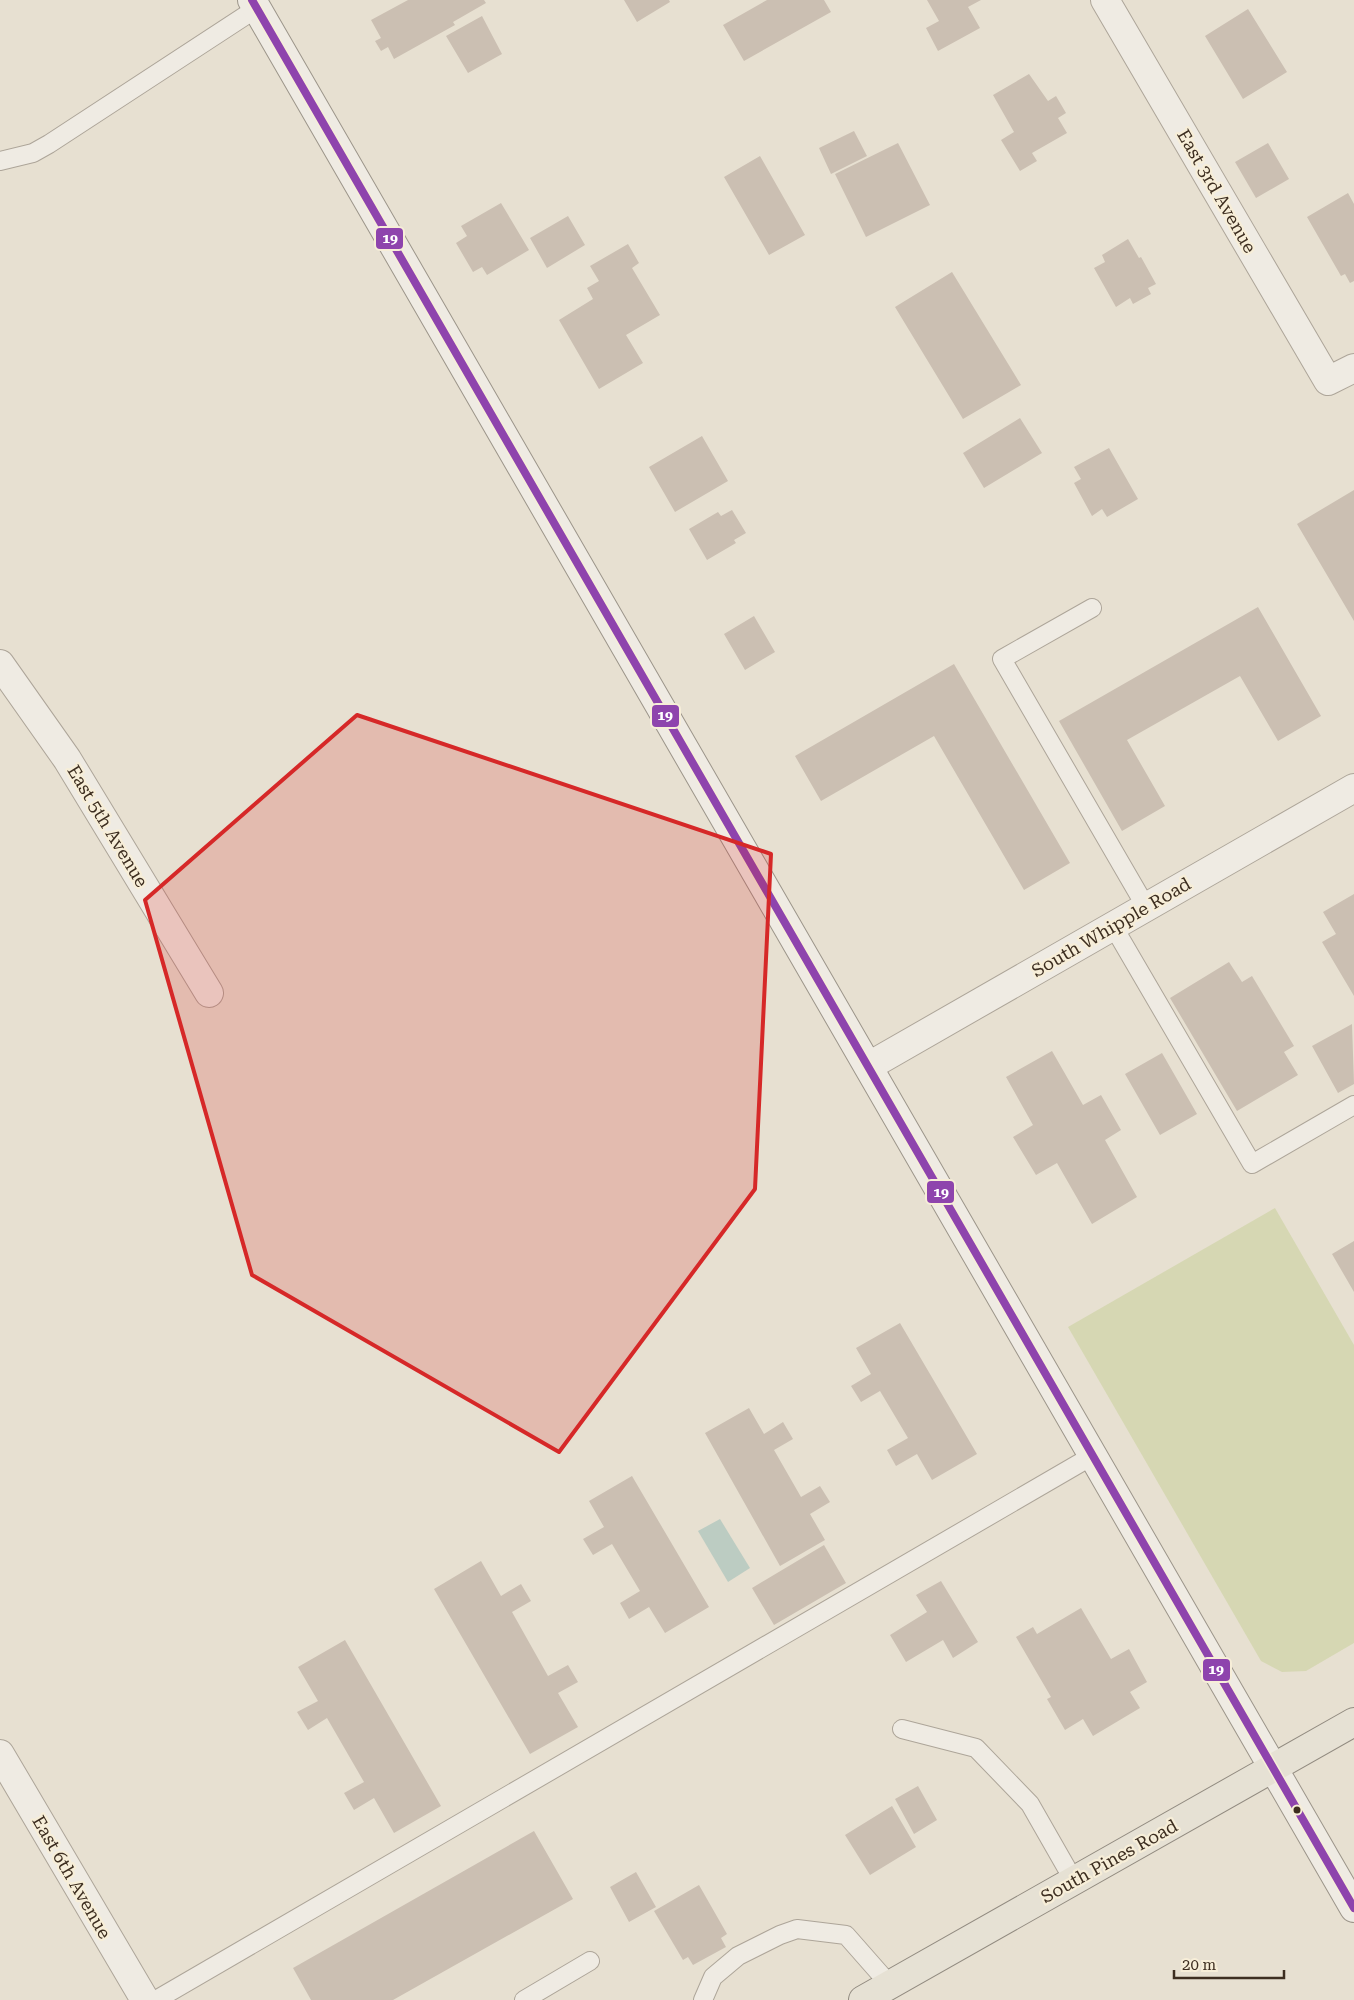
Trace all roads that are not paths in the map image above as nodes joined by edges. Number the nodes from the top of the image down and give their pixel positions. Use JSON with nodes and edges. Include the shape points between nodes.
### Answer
{"nodes":[{"id":1,"x":1105,"y":0,"type":"edge"},
{"id":2,"x":254,"y":4,"type":"edge"},
{"id":3,"x":0,"y":161,"type":"edge"},
{"id":4,"x":1354,"y":368,"type":"edge"},
{"id":5,"x":1092,"y":608,"type":"dead end"},
{"id":6,"x":0,"y":664,"type":"edge"},
{"id":7,"x":1353,"y":790,"type":"edge"},
{"id":8,"x":1146,"y":907,"type":"junction"},
{"id":9,"x":1113,"y":926,"type":"junction"},
{"id":10,"x":209,"y":993,"type":"dead end"},
{"id":11,"x":869,"y":1066,"type":"junction"},
{"id":12,"x":1354,"y":1105,"type":"edge"},
{"id":13,"x":1092,"y":1456,"type":"junction"},
{"id":14,"x":1354,"y":1722,"type":"edge"},
{"id":15,"x":902,"y":1729,"type":"dead end"},
{"id":16,"x":0,"y":1754,"type":"edge"},
{"id":17,"x":1273,"y":1769,"type":"junction"},
{"id":18,"x":1074,"y":1881,"type":"junction"},
{"id":19,"x":1354,"y":1908,"type":"edge"},
{"id":20,"x":590,"y":1961,"type":"dead end"},
{"id":21,"x":890,"y":1985,"type":"junction"},
{"id":22,"x":144,"y":2000,"type":"edge"},
{"id":23,"x":156,"y":2000,"type":"edge"},
{"id":24,"x":524,"y":2000,"type":"edge"},
{"id":25,"x":703,"y":2000,"type":"edge"},
{"id":26,"x":863,"y":2000,"type":"edge"}],
"edges":[{"from":1,"to":4,"type":"street","name":"East 3rd Avenue","via":[[1328,381]]},
{"from":2,"to":3,"type":"lane","via":[[49,144],[33,153]]},
{"from":2,"to":11,"type":"street"},
{"from":5,"to":8,"type":"lane","via":[[1002,659]]},
{"from":6,"to":10,"type":"street","name":"East 5th Avenue","via":[[67,759]]},
{"from":7,"to":8,"type":"street","name":"South Whipple Road"},
{"from":8,"to":9,"type":"street","name":"South Whipple Road"},
{"from":9,"to":11,"type":"street","name":"South Whipple Road"},
{"from":9,"to":12,"type":"lane","via":[[1252,1164]]},
{"from":11,"to":13,"type":"street"},
{"from":13,"to":17,"type":"street"},
{"from":13,"to":23,"type":"lane"},
{"from":14,"to":17,"type":"main road","name":"South Pines Road"},
{"from":15,"to":18,"type":"lane","via":[[976,1748],[1030,1804]]},
{"from":16,"to":22,"type":"street","name":"East 6th Avenue"},
{"from":17,"to":18,"type":"main road","name":"South Pines Road"},
{"from":17,"to":19,"type":"street"},
{"from":18,"to":21,"type":"main road","name":"South Pines Road"},
{"from":20,"to":24,"type":"lane"},
{"from":21,"to":25,"type":"lane","via":[[846,1935],[796,1929],[738,1956],[713,1977]]},
{"from":21,"to":26,"type":"main road","name":"South Pines Road"}]}
